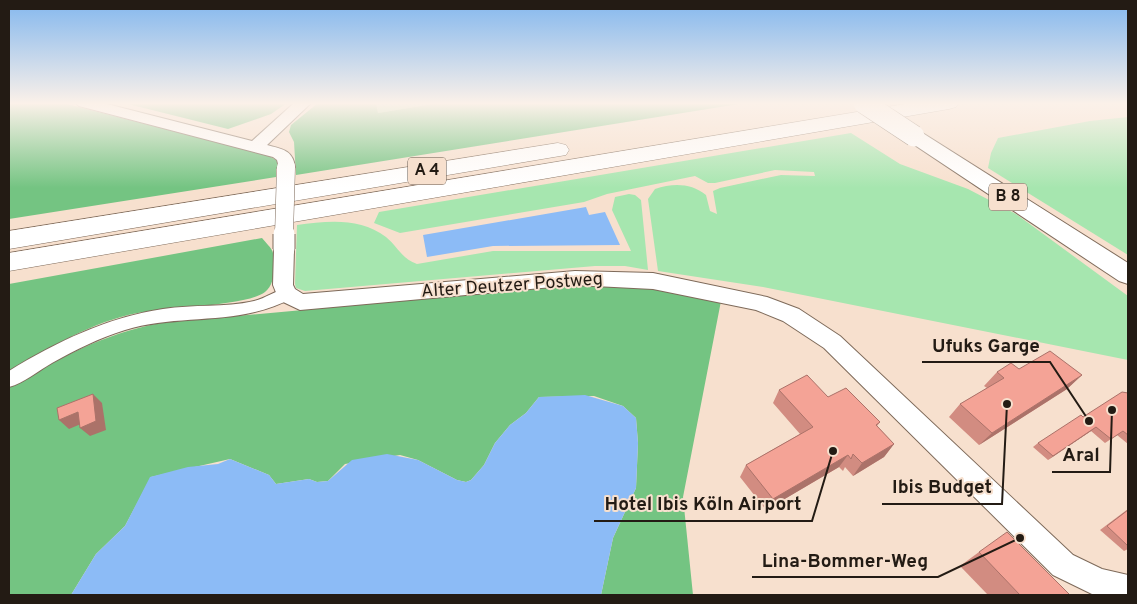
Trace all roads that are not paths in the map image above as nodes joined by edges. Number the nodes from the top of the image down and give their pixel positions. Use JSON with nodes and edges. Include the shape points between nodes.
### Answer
{"nodes":[{"id":1,"x":197,"y":131,"type":"edge"},
{"id":2,"x":272,"y":131,"type":"edge"},
{"id":3,"x":673,"y":131,"type":"edge"},
{"id":4,"x":782,"y":131,"type":"edge"},
{"id":5,"x":907,"y":131,"type":"edge"},
{"id":6,"x":256,"y":146,"type":"junction"},
{"id":7,"x":9,"y":240,"type":"edge"},
{"id":8,"x":9,"y":262,"type":"edge"},
{"id":9,"x":1128,"y":275,"type":"edge"},
{"id":10,"x":286,"y":294,"type":"junction"},
{"id":11,"x":9,"y":380,"type":"edge"},
{"id":12,"x":1128,"y":590,"type":"edge"}],
"edges":[{"from":1,"to":6,"type":"street"},
{"from":2,"to":6,"type":"street"},
{"from":3,"to":7,"type":"highway","number":"A 4"},
{"from":4,"to":8,"type":"highway","number":"A 4"},
{"from":5,"to":9,"type":"main road","number":"B 8","bridge":true},
{"from":6,"to":10,"type":"street","bridge":true,"via":[[285,158],[283,285]]},
{"from":10,"to":11,"type":"street","via":[[272,304],[252,308],[163,315],[103,330]]},
{"from":10,"to":12,"type":"street","name":"Alter Deutzer Postweg","via":[[300,302],[320,301],[594,277],[653,281],[759,303],[791,315],[832,342],[1063,565],[1092,582]]}]}
